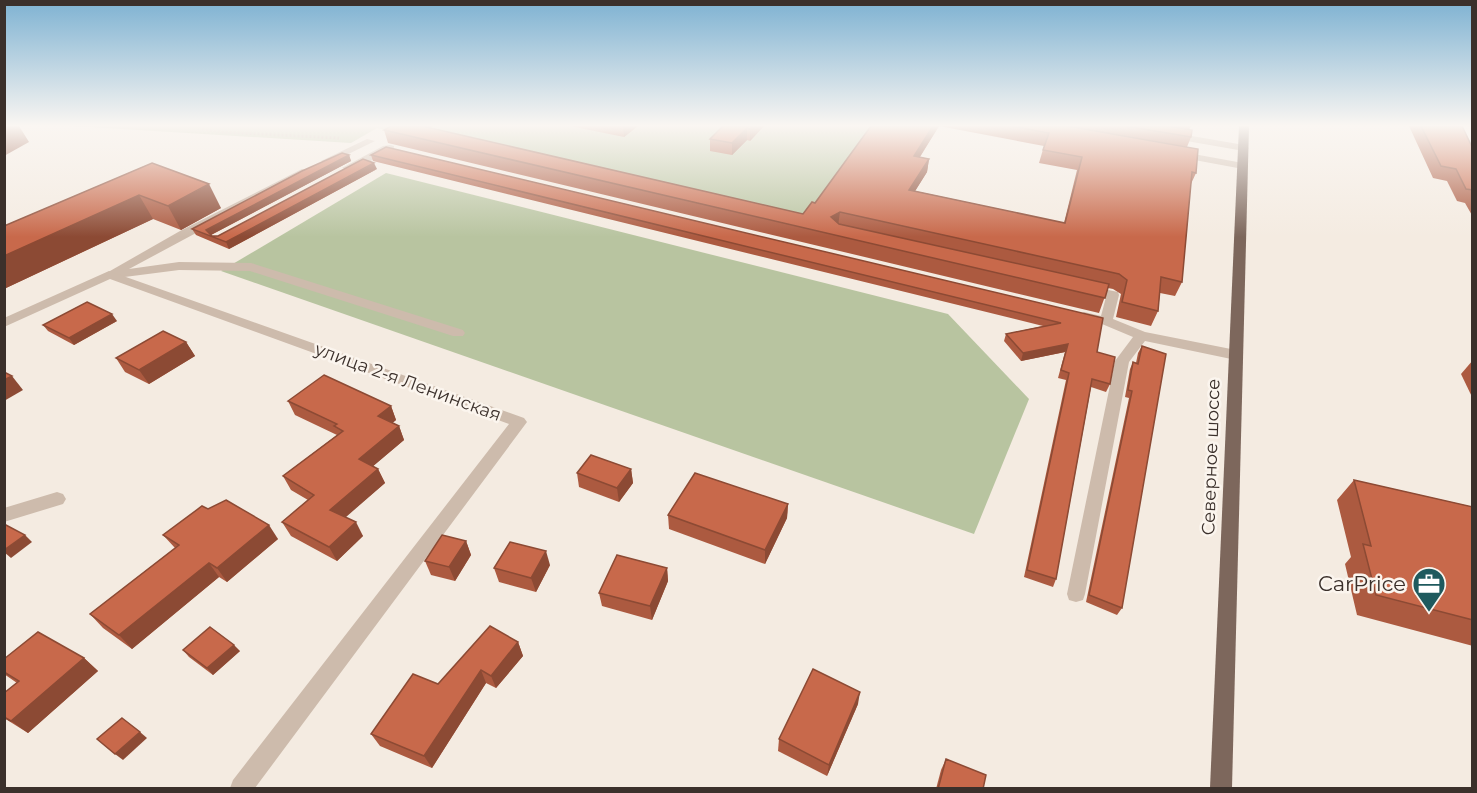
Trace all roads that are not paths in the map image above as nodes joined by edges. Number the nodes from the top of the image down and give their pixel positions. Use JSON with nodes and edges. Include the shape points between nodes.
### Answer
{"nodes":[{"id":1,"x":322,"y":163,"type":"edge"},
{"id":2,"x":358,"y":163,"type":"edge"},
{"id":3,"x":1227,"y":163,"type":"edge"},
{"id":4,"x":1243,"y":166,"type":"joint"},
{"id":5,"x":340,"y":172,"type":"edge"},
{"id":6,"x":109,"y":274,"type":"junction"},
{"id":7,"x":1078,"y":287,"type":"edge"},
{"id":8,"x":1071,"y":313,"type":"edge"},
{"id":9,"x":1106,"y":321,"type":"junction"},
{"id":10,"x":4,"y":323,"type":"edge"},
{"id":11,"x":458,"y":333,"type":"dead end"},
{"id":12,"x":1142,"y":336,"type":"junction"},
{"id":13,"x":1236,"y":355,"type":"junction"},
{"id":14,"x":57,"y":499,"type":"dead end"},
{"id":15,"x":4,"y":515,"type":"edge"},
{"id":16,"x":1076,"y":594,"type":"dead end"},
{"id":17,"x":241,"y":789,"type":"edge"},
{"id":18,"x":1221,"y":789,"type":"edge"}],
"edges":[{"from":1,"to":6,"type":"street"},
{"from":2,"to":5,"type":"street"},
{"from":3,"to":4,"type":"street"},
{"from":4,"to":13,"type":"main road","name":"Северное шоссе"},
{"from":6,"to":10,"type":"street"},
{"from":6,"to":11,"type":"street","via":[[179,266],[251,267]]},
{"from":6,"to":17,"type":"street","name":"улица 2-я Ленинская","via":[[519,422]]},
{"from":7,"to":9,"type":"street","via":[[1113,295]]},
{"from":8,"to":9,"type":"street"},
{"from":9,"to":12,"type":"street"},
{"from":12,"to":13,"type":"street"},
{"from":12,"to":16,"type":"street","via":[[1122,361]]},
{"from":13,"to":18,"type":"main road","name":"Северное шоссе"},
{"from":14,"to":15,"type":"street"}]}
